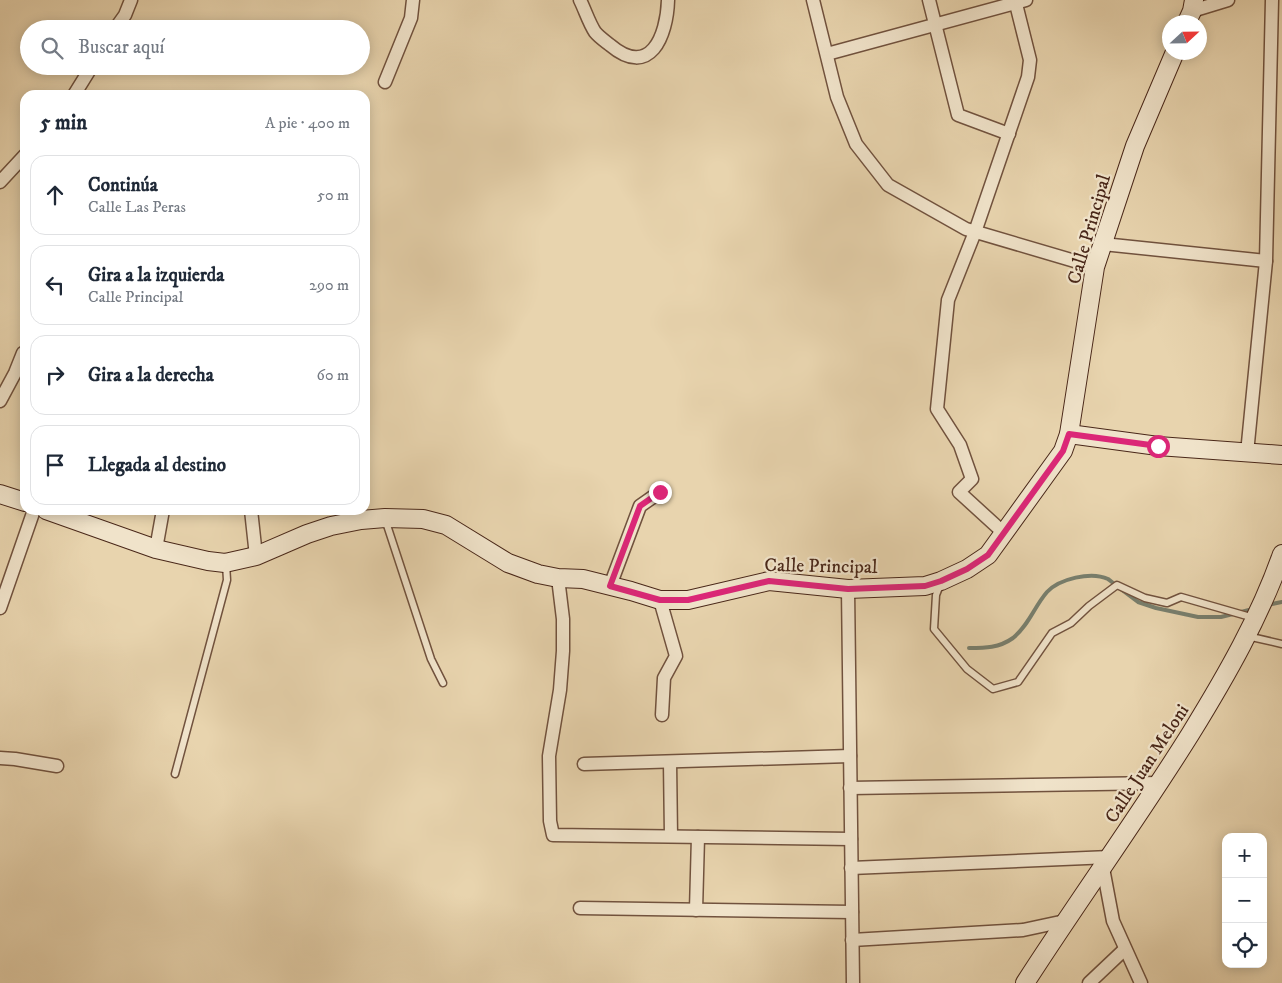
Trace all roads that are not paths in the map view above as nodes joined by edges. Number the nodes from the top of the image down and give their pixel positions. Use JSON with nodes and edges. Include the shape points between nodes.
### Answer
{"nodes":[{"id":1,"x":131,"y":0,"type":"edge"},
{"id":2,"x":413,"y":0,"type":"edge"},
{"id":3,"x":580,"y":0,"type":"edge"},
{"id":4,"x":668,"y":0,"type":"edge"},
{"id":5,"x":813,"y":0,"type":"edge"},
{"id":6,"x":929,"y":0,"type":"edge"},
{"id":7,"x":1228,"y":0,"type":"edge"},
{"id":8,"x":1272,"y":0,"type":"edge"},
{"id":9,"x":1019,"y":1,"type":"edge"},
{"id":10,"x":1191,"y":11,"type":"edge"},
{"id":11,"x":121,"y":20,"type":"edge"},
{"id":12,"x":935,"y":25,"type":"junction"},
{"id":13,"x":827,"y":54,"type":"junction"},
{"id":14,"x":1172,"y":60,"type":"edge"},
{"id":15,"x":86,"y":75,"type":"edge"},
{"id":16,"x":385,"y":82,"type":"dead end"},
{"id":17,"x":77,"y":90,"type":"edge"},
{"id":18,"x":1009,"y":134,"type":"junction"},
{"id":19,"x":20,"y":160,"type":"edge"},
{"id":20,"x":0,"y":182,"type":"edge"},
{"id":21,"x":975,"y":232,"type":"junction"},
{"id":22,"x":1103,"y":244,"type":"junction"},
{"id":23,"x":1266,"y":261,"type":"junction"},
{"id":24,"x":1095,"y":267,"type":"junction"},
{"id":25,"x":20,"y":360,"type":"edge"},
{"id":26,"x":0,"y":401,"type":"edge"},
{"id":27,"x":1069,"y":434,"type":"junction"},
{"id":28,"x":1247,"y":453,"type":"junction"},
{"id":29,"x":1282,"y":455,"type":"edge"},
{"id":30,"x":660,"y":492,"type":"dead end"},
{"id":31,"x":0,"y":494,"type":"edge"},
{"id":32,"x":20,"y":500,"type":"edge"},
{"id":33,"x":32,"y":515,"type":"edge"},
{"id":34,"x":60,"y":515,"type":"edge"},
{"id":35,"x":162,"y":515,"type":"edge"},
{"id":36,"x":252,"y":515,"type":"edge"},
{"id":37,"x":385,"y":518,"type":"junction"},
{"id":38,"x":1005,"y":534,"type":"junction"},
{"id":39,"x":156,"y":549,"type":"junction"},
{"id":40,"x":1282,"y":554,"type":"edge"},
{"id":41,"x":256,"y":556,"type":"junction"},
{"id":42,"x":226,"y":563,"type":"junction"},
{"id":43,"x":558,"y":578,"type":"junction"},
{"id":44,"x":941,"y":581,"type":"junction"},
{"id":45,"x":610,"y":586,"type":"junction"},
{"id":46,"x":848,"y":589,"type":"junction"},
{"id":47,"x":660,"y":600,"type":"junction"},
{"id":48,"x":0,"y":608,"type":"edge"},
{"id":49,"x":1252,"y":616,"type":"junction"},
{"id":50,"x":1246,"y":635,"type":"junction"},
{"id":51,"x":1282,"y":644,"type":"edge"},
{"id":52,"x":443,"y":683,"type":"dead end"},
{"id":53,"x":662,"y":715,"type":"dead end"},
{"id":54,"x":850,"y":756,"type":"junction"},
{"id":55,"x":0,"y":758,"type":"edge"},
{"id":56,"x":670,"y":762,"type":"junction"},
{"id":57,"x":584,"y":764,"type":"dead end"},
{"id":58,"x":58,"y":766,"type":"dead end"},
{"id":59,"x":175,"y":774,"type":"dead end"},
{"id":60,"x":1160,"y":783,"type":"junction"},
{"id":61,"x":850,"y":788,"type":"junction"},
{"id":62,"x":671,"y":836,"type":"junction"},
{"id":63,"x":698,"y":837,"type":"junction"},
{"id":64,"x":851,"y":839,"type":"junction"},
{"id":65,"x":1106,"y":862,"type":"junction"},
{"id":66,"x":851,"y":868,"type":"junction"},
{"id":67,"x":580,"y":908,"type":"dead end"},
{"id":68,"x":696,"y":910,"type":"junction"},
{"id":69,"x":852,"y":912,"type":"junction"},
{"id":70,"x":1065,"y":921,"type":"junction"},
{"id":71,"x":852,"y":940,"type":"junction"},
{"id":72,"x":1125,"y":949,"type":"junction"},
{"id":73,"x":853,"y":983,"type":"edge"},
{"id":74,"x":1025,"y":983,"type":"edge"},
{"id":75,"x":1089,"y":983,"type":"edge"},
{"id":76,"x":1141,"y":983,"type":"edge"}],
"edges":[{"from":1,"to":11,"type":"street"},
{"from":2,"to":16,"type":"street","via":[[411,18]]},
{"from":3,"to":4,"type":"street","via":[[595,32],[621,55],[640,58],[658,45],[664,31]]},
{"from":5,"to":13,"type":"street"},
{"from":6,"to":12,"type":"street"},
{"from":7,"to":10,"type":"street"},
{"from":8,"to":23,"type":"street"},
{"from":9,"to":12,"type":"street"},
{"from":9,"to":18,"type":"street","via":[[1030,60],[1028,77]]},
{"from":12,"to":13,"type":"street"},
{"from":12,"to":18,"type":"street","via":[[958,115]]},
{"from":13,"to":21,"type":"street","via":[[838,97],[856,144],[888,185],[966,230]]},
{"from":14,"to":22,"type":"street","name":"Calle Principal","via":[[1135,146]]},
{"from":15,"to":17,"type":"street"},
{"from":18,"to":21,"type":"street"},
{"from":19,"to":20,"type":"street"},
{"from":21,"to":24,"type":"street"},
{"from":21,"to":38,"type":"street","via":[[948,300],[938,409],[960,445],[972,479],[959,492]]},
{"from":22,"to":23,"type":"street"},
{"from":22,"to":24,"type":"street","name":"Calle Principal"},
{"from":23,"to":28,"type":"street"},
{"from":24,"to":27,"type":"street","name":"Calle Principal"},
{"from":25,"to":26,"type":"street"},
{"from":27,"to":28,"type":"street"},
{"from":27,"to":38,"type":"street","name":"Calle Principal","via":[[1063,451]]},
{"from":28,"to":29,"type":"street"},
{"from":30,"to":45,"type":"street","via":[[640,506]]},
{"from":31,"to":32,"type":"street"},
{"from":33,"to":48,"type":"street"},
{"from":34,"to":39,"type":"street","name":"Calle Principal"},
{"from":35,"to":39,"type":"street"},
{"from":36,"to":41,"type":"street"},
{"from":37,"to":41,"type":"street","name":"Calle Principal","via":[[331,526]]},
{"from":37,"to":43,"type":"street","name":"Calle Principal","via":[[423,519],[446,525],[508,563]]},
{"from":37,"to":52,"type":"lane","via":[[431,659]]},
{"from":38,"to":44,"type":"street","name":"Calle Principal","via":[[988,555]]},
{"from":39,"to":42,"type":"street","name":"Calle Principal"},
{"from":40,"to":49,"type":"street","name":"Calle Juan Meloni","via":[[1272,581]]},
{"from":41,"to":42,"type":"street","name":"Calle Principal"},
{"from":42,"to":59,"type":"lane","via":[[227,580]]},
{"from":43,"to":45,"type":"street","name":"Calle Principal","via":[[583,579]]},
{"from":43,"to":62,"type":"street","via":[[564,651],[549,756],[553,834]]},
{"from":44,"to":46,"type":"street","name":"Calle Principal","via":[[925,586]]},
{"from":44,"to":49,"type":"lane","via":[[936,595],[934,629],[966,669],[993,689],[1018,682],[1052,633],[1071,623],[1116,586],[1167,603],[1181,597]]},
{"from":45,"to":47,"type":"street","name":"Calle Principal"},
{"from":46,"to":47,"type":"street","name":"Calle Principal","via":[[769,581],[688,600]]},
{"from":46,"to":54,"type":"street"},
{"from":47,"to":53,"type":"street","via":[[676,656],[664,678]]},
{"from":49,"to":50,"type":"street","name":"Calle Juan Meloni"},
{"from":50,"to":51,"type":"lane"},
{"from":50,"to":60,"type":"street","name":"Calle Juan Meloni"},
{"from":54,"to":56,"type":"street"},
{"from":54,"to":61,"type":"street"},
{"from":55,"to":58,"type":"street"},
{"from":56,"to":57,"type":"street"},
{"from":56,"to":62,"type":"street"},
{"from":60,"to":61,"type":"street"},
{"from":60,"to":65,"type":"street","name":"Calle Juan Meloni"},
{"from":61,"to":64,"type":"street"},
{"from":62,"to":63,"type":"street"},
{"from":63,"to":64,"type":"street"},
{"from":63,"to":68,"type":"street"},
{"from":64,"to":66,"type":"street"},
{"from":65,"to":66,"type":"street"},
{"from":65,"to":70,"type":"street","name":"Calle Juan Meloni"},
{"from":65,"to":72,"type":"street","via":[[1113,921]]},
{"from":66,"to":69,"type":"street"},
{"from":67,"to":68,"type":"street"},
{"from":68,"to":69,"type":"street"},
{"from":69,"to":71,"type":"street"},
{"from":70,"to":71,"type":"street","via":[[1023,930]]},
{"from":70,"to":74,"type":"street","name":"Calle Juan Meloni"},
{"from":71,"to":73,"type":"street"},
{"from":72,"to":75,"type":"street"},
{"from":72,"to":76,"type":"street"}]}
